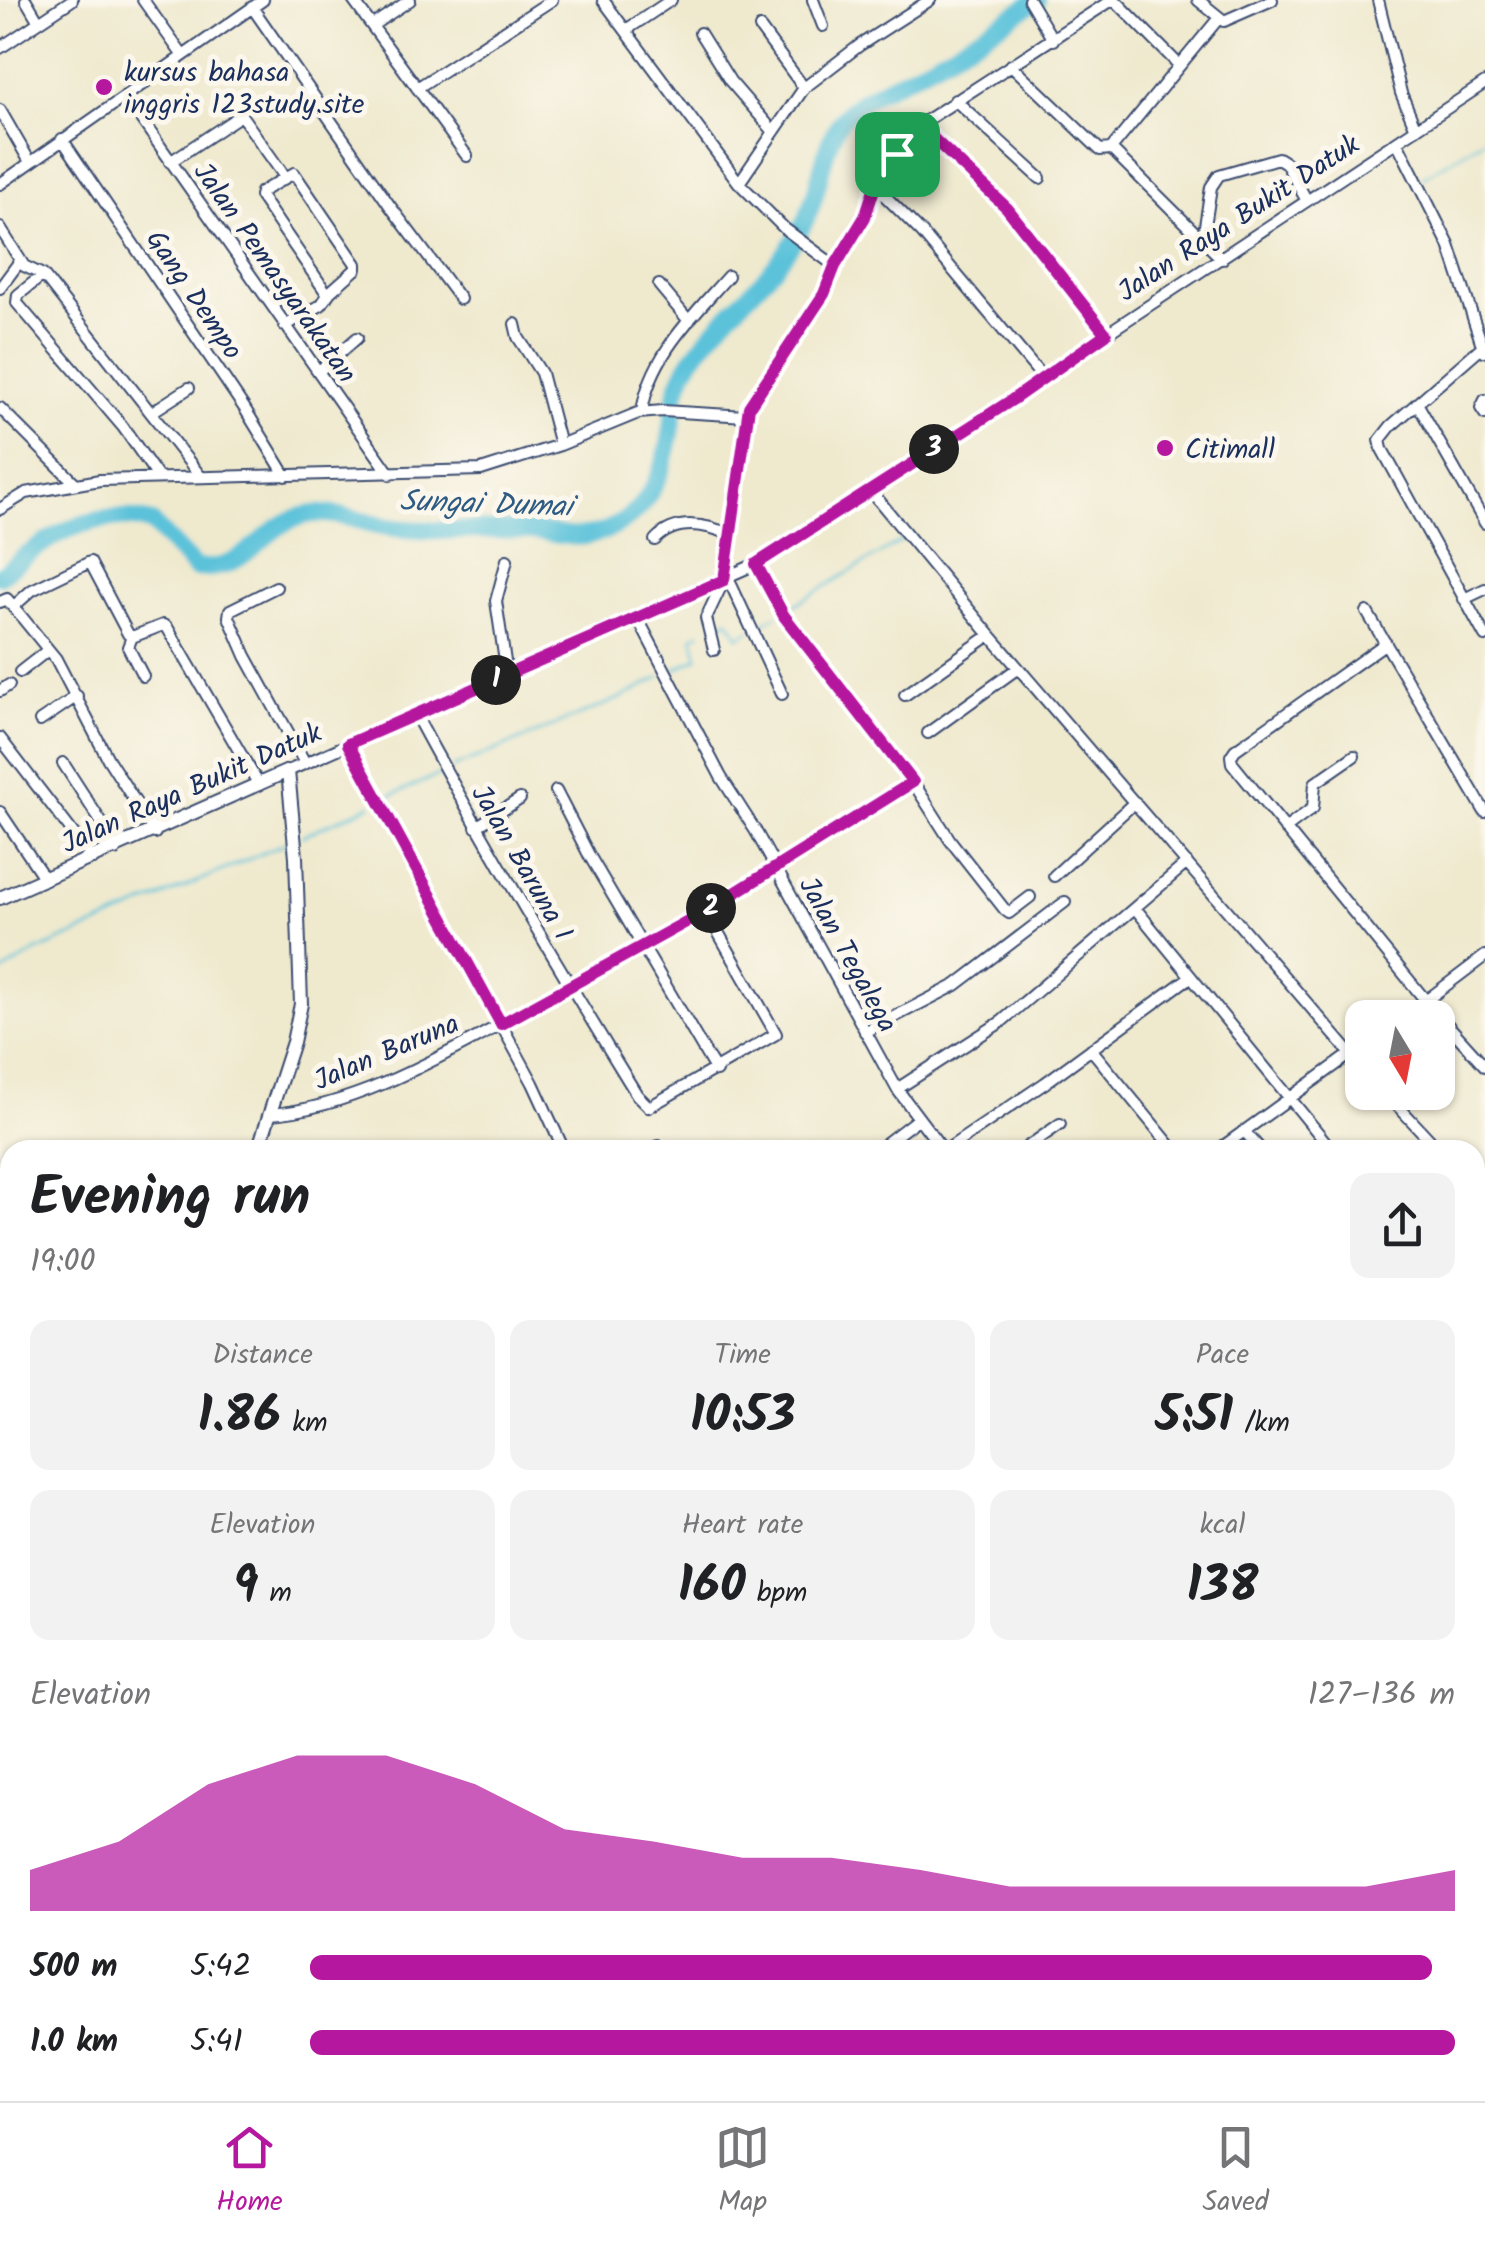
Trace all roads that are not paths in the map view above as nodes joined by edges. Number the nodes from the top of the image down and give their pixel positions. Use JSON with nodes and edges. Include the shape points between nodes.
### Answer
{"nodes":[{"id":1,"x":26,"y":0,"type":"edge"},
{"id":2,"x":72,"y":0,"type":"edge"},
{"id":3,"x":143,"y":0,"type":"edge"},
{"id":4,"x":353,"y":0,"type":"edge"},
{"id":5,"x":410,"y":0,"type":"edge"},
{"id":6,"x":552,"y":0,"type":"edge"},
{"id":7,"x":603,"y":0,"type":"edge"},
{"id":8,"x":671,"y":0,"type":"edge"},
{"id":9,"x":813,"y":0,"type":"edge"},
{"id":10,"x":930,"y":0,"type":"edge"},
{"id":11,"x":1029,"y":0,"type":"edge"},
{"id":12,"x":1114,"y":0,"type":"edge"},
{"id":13,"x":1198,"y":0,"type":"edge"},
{"id":14,"x":1272,"y":0,"type":"edge"},
{"id":15,"x":1378,"y":0,"type":"edge"},
{"id":16,"x":257,"y":3,"type":"edge"},
{"id":17,"x":1218,"y":20,"type":"junction"},
{"id":18,"x":40,"y":22,"type":"junction"},
{"id":19,"x":373,"y":25,"type":"junction"},
{"id":20,"x":823,"y":26,"type":"dead end"},
{"id":21,"x":760,"y":28,"type":"dead end"},
{"id":22,"x":626,"y":30,"type":"junction"},
{"id":23,"x":700,"y":33,"type":"dead end"},
{"id":24,"x":1053,"y":40,"type":"junction"},
{"id":25,"x":0,"y":48,"type":"edge"},
{"id":26,"x":183,"y":56,"type":"junction"},
{"id":27,"x":1011,"y":65,"type":"junction"},
{"id":28,"x":1180,"y":65,"type":"junction"},
{"id":29,"x":1485,"y":83,"type":"edge"},
{"id":30,"x":417,"y":88,"type":"junction"},
{"id":31,"x":804,"y":88,"type":"junction"},
{"id":32,"x":125,"y":96,"type":"junction"},
{"id":33,"x":955,"y":100,"type":"junction"},
{"id":34,"x":0,"y":110,"type":"edge"},
{"id":35,"x":919,"y":125,"type":"junction"},
{"id":36,"x":1416,"y":129,"type":"junction"},
{"id":37,"x":774,"y":132,"type":"junction"},
{"id":38,"x":62,"y":139,"type":"junction"},
{"id":39,"x":1397,"y":142,"type":"junction"},
{"id":40,"x":1111,"y":149,"type":"junction"},
{"id":41,"x":467,"y":156,"type":"dead end"},
{"id":42,"x":30,"y":162,"type":"junction"},
{"id":43,"x":170,"y":162,"type":"junction"},
{"id":44,"x":285,"y":177,"type":"junction"},
{"id":45,"x":1040,"y":178,"type":"dead end"},
{"id":46,"x":739,"y":182,"type":"junction"},
{"id":47,"x":0,"y":184,"type":"edge"},
{"id":48,"x":875,"y":186,"type":"junction"},
{"id":49,"x":1307,"y":201,"type":"junction"},
{"id":50,"x":0,"y":228,"type":"edge"},
{"id":51,"x":1203,"y":239,"type":"junction"},
{"id":52,"x":1222,"y":259,"type":"junction"},
{"id":53,"x":20,"y":261,"type":"junction"},
{"id":54,"x":835,"y":266,"type":"junction"},
{"id":55,"x":43,"y":275,"type":"junction"},
{"id":56,"x":728,"y":276,"type":"dead end"},
{"id":57,"x":659,"y":285,"type":"dead end"},
{"id":58,"x":0,"y":288,"type":"edge"},
{"id":59,"x":328,"y":295,"type":"junction"},
{"id":60,"x":460,"y":299,"type":"dead end"},
{"id":61,"x":688,"y":321,"type":"junction"},
{"id":62,"x":515,"y":324,"type":"dead end"},
{"id":63,"x":285,"y":326,"type":"junction"},
{"id":64,"x":1106,"y":334,"type":"junction"},
{"id":65,"x":357,"y":338,"type":"dead end"},
{"id":66,"x":1484,"y":348,"type":"edge"},
{"id":67,"x":319,"y":371,"type":"junction"},
{"id":68,"x":1043,"y":378,"type":"junction"},
{"id":69,"x":188,"y":388,"type":"dead end"},
{"id":70,"x":1485,"y":400,"type":"edge"},
{"id":71,"x":1417,"y":403,"type":"junction"},
{"id":72,"x":0,"y":408,"type":"edge"},
{"id":73,"x":152,"y":412,"type":"junction"},
{"id":74,"x":642,"y":412,"type":"junction"},
{"id":75,"x":1485,"y":414,"type":"edge"},
{"id":76,"x":746,"y":416,"type":"junction"},
{"id":77,"x":560,"y":445,"type":"junction"},
{"id":78,"x":390,"y":474,"type":"junction"},
{"id":79,"x":286,"y":476,"type":"junction"},
{"id":80,"x":158,"y":477,"type":"junction"},
{"id":81,"x":201,"y":478,"type":"junction"},
{"id":82,"x":76,"y":484,"type":"junction"},
{"id":83,"x":871,"y":491,"type":"junction"},
{"id":84,"x":0,"y":509,"type":"edge"},
{"id":85,"x":1485,"y":523,"type":"edge"},
{"id":86,"x":731,"y":535,"type":"junction"},
{"id":87,"x":655,"y":540,"type":"dead end"},
{"id":88,"x":506,"y":560,"type":"dead end"},
{"id":89,"x":756,"y":564,"type":"junction"},
{"id":90,"x":726,"y":579,"type":"junction"},
{"id":91,"x":276,"y":587,"type":"dead end"},
{"id":92,"x":1485,"y":589,"type":"edge"},
{"id":93,"x":1464,"y":599,"type":"junction"},
{"id":94,"x":0,"y":602,"type":"edge"},
{"id":95,"x":12,"y":607,"type":"junction"},
{"id":96,"x":1367,"y":612,"type":"dead end"},
{"id":97,"x":638,"y":617,"type":"junction"},
{"id":98,"x":990,"y":635,"type":"junction"},
{"id":99,"x":1485,"y":636,"type":"edge"},
{"id":100,"x":132,"y":637,"type":"junction"},
{"id":101,"x":1386,"y":643,"type":"junction"},
{"id":102,"x":48,"y":650,"type":"junction"},
{"id":103,"x":714,"y":650,"type":"dead end"},
{"id":104,"x":1018,"y":668,"type":"junction"},
{"id":105,"x":20,"y":672,"type":"dead end"},
{"id":106,"x":508,"y":675,"type":"junction"},
{"id":107,"x":144,"y":676,"type":"dead end"},
{"id":108,"x":782,"y":694,"type":"dead end"},
{"id":109,"x":905,"y":695,"type":"dead end"},
{"id":110,"x":77,"y":696,"type":"junction"},
{"id":111,"x":415,"y":714,"type":"junction"},
{"id":112,"x":40,"y":720,"type":"dead end"},
{"id":113,"x":928,"y":733,"type":"dead end"},
{"id":114,"x":0,"y":738,"type":"edge"},
{"id":115,"x":348,"y":744,"type":"junction"},
{"id":116,"x":1354,"y":756,"type":"dead end"},
{"id":117,"x":305,"y":762,"type":"junction"},
{"id":118,"x":63,"y":763,"type":"dead end"},
{"id":119,"x":288,"y":771,"type":"junction"},
{"id":120,"x":913,"y":782,"type":"junction"},
{"id":121,"x":259,"y":785,"type":"junction"},
{"id":122,"x":556,"y":791,"type":"dead end"},
{"id":123,"x":520,"y":798,"type":"dead end"},
{"id":124,"x":1134,"y":802,"type":"junction"},
{"id":125,"x":0,"y":812,"type":"edge"},
{"id":126,"x":1485,"y":812,"type":"edge"},
{"id":127,"x":476,"y":827,"type":"junction"},
{"id":128,"x":1285,"y":829,"type":"junction"},
{"id":129,"x":154,"y":832,"type":"junction"},
{"id":130,"x":115,"y":850,"type":"junction"},
{"id":131,"x":93,"y":860,"type":"junction"},
{"id":132,"x":1187,"y":863,"type":"junction"},
{"id":133,"x":776,"y":868,"type":"junction"},
{"id":134,"x":1054,"y":876,"type":"dead end"},
{"id":135,"x":45,"y":879,"type":"junction"},
{"id":136,"x":1030,"y":897,"type":"dead end"},
{"id":137,"x":0,"y":898,"type":"edge"},
{"id":138,"x":1066,"y":902,"type":"dead end"},
{"id":139,"x":1135,"y":908,"type":"junction"},
{"id":140,"x":706,"y":911,"type":"junction"},
{"id":141,"x":642,"y":947,"type":"junction"},
{"id":142,"x":1485,"y":956,"type":"edge"},
{"id":143,"x":1190,"y":977,"type":"junction"},
{"id":144,"x":569,"y":987,"type":"junction"},
{"id":145,"x":1425,"y":1000,"type":"edge"},
{"id":146,"x":1427,"y":1000,"type":"edge"},
{"id":147,"x":501,"y":1024,"type":"junction"},
{"id":148,"x":865,"y":1032,"type":"junction"},
{"id":149,"x":1455,"y":1033,"type":"edge"},
{"id":150,"x":1345,"y":1046,"type":"edge"},
{"id":151,"x":1091,"y":1049,"type":"junction"},
{"id":152,"x":1345,"y":1059,"type":"edge"},
{"id":153,"x":1485,"y":1066,"type":"edge"},
{"id":154,"x":716,"y":1071,"type":"junction"},
{"id":155,"x":897,"y":1088,"type":"junction"},
{"id":156,"x":1288,"y":1099,"type":"junction"},
{"id":157,"x":1402,"y":1110,"type":"edge"},
{"id":158,"x":270,"y":1114,"type":"junction"},
{"id":159,"x":919,"y":1118,"type":"junction"},
{"id":160,"x":1060,"y":1124,"type":"dead end"},
{"id":161,"x":1245,"y":1132,"type":"junction"},
{"id":162,"x":261,"y":1140,"type":"edge"},
{"id":163,"x":559,"y":1140,"type":"edge"},
{"id":164,"x":890,"y":1140,"type":"edge"},
{"id":165,"x":936,"y":1140,"type":"edge"},
{"id":166,"x":959,"y":1140,"type":"edge"},
{"id":167,"x":1038,"y":1140,"type":"edge"},
{"id":168,"x":1166,"y":1140,"type":"edge"},
{"id":169,"x":1233,"y":1140,"type":"edge"},
{"id":170,"x":1252,"y":1140,"type":"edge"},
{"id":171,"x":1323,"y":1140,"type":"edge"},
{"id":172,"x":1430,"y":1140,"type":"edge"}],
"edges":[{"from":1,"to":18,"type":"street"},
{"from":2,"to":18,"type":"street"},
{"from":3,"to":26,"type":"street"},
{"from":4,"to":19,"type":"street"},
{"from":5,"to":19,"type":"street"},
{"from":6,"to":30,"type":"street"},
{"from":7,"to":22,"type":"street"},
{"from":8,"to":22,"type":"street"},
{"from":9,"to":20,"type":"street"},
{"from":10,"to":31,"type":"street"},
{"from":11,"to":24,"type":"street"},
{"from":12,"to":24,"type":"street"},
{"from":12,"to":28,"type":"street"},
{"from":13,"to":17,"type":"street"},
{"from":14,"to":17,"type":"street"},
{"from":15,"to":36,"type":"street"},
{"from":16,"to":26,"type":"street"},
{"from":16,"to":60,"type":"street","via":[[390,206]]},
{"from":17,"to":28,"type":"street"},
{"from":18,"to":25,"type":"street"},
{"from":19,"to":30,"type":"street"},
{"from":21,"to":31,"type":"street"},
{"from":22,"to":46,"type":"street"},
{"from":23,"to":37,"type":"street"},
{"from":24,"to":27,"type":"street"},
{"from":26,"to":32,"type":"street"},
{"from":27,"to":33,"type":"street"},
{"from":27,"to":40,"type":"street","via":[[1100,150]]},
{"from":28,"to":40,"type":"street"},
{"from":29,"to":36,"type":"street","name":"Jalan Raya Bukit Datuk"},
{"from":30,"to":41,"type":"street"},
{"from":31,"to":37,"type":"street"},
{"from":32,"to":38,"type":"street"},
{"from":32,"to":43,"type":"street","name":"Jalan Pemasyarakatan"},
{"from":33,"to":35,"type":"street"},
{"from":33,"to":45,"type":"street"},
{"from":34,"to":42,"type":"street"},
{"from":35,"to":48,"type":"street"},
{"from":35,"to":64,"type":"street","via":[[1007,208]]},
{"from":36,"to":39,"type":"street","name":"Jalan Raya Bukit Datuk"},
{"from":37,"to":46,"type":"street"},
{"from":38,"to":42,"type":"street"},
{"from":38,"to":79,"type":"street","name":"Gang Dempo"},
{"from":39,"to":49,"type":"street","name":"Jalan Raya Bukit Datuk"},
{"from":39,"to":66,"type":"street","via":[[1449,245]]},
{"from":40,"to":51,"type":"street"},
{"from":42,"to":47,"type":"street"},
{"from":43,"to":44,"type":"street","via":[[240,115]]},
{"from":43,"to":63,"type":"street","name":"Jalan Pemasyarakatan"},
{"from":44,"to":59,"type":"street","via":[[260,196]]},
{"from":44,"to":59,"type":"street","via":[[294,173],[301,179],[356,264]]},
{"from":46,"to":54,"type":"street","via":[[785,229]]},
{"from":48,"to":54,"type":"street"},
{"from":48,"to":68,"type":"street","via":[[922,232]]},
{"from":49,"to":51,"type":"street","via":[[1278,158],[1223,172],[1211,187]]},
{"from":49,"to":52,"type":"street","name":"Jalan Raya Bukit Datuk"},
{"from":50,"to":53,"type":"street"},
{"from":51,"to":52,"type":"street"},
{"from":52,"to":64,"type":"street","name":"Jalan Raya Bukit Datuk"},
{"from":53,"to":55,"type":"street"},
{"from":53,"to":58,"type":"street"},
{"from":54,"to":76,"type":"street"},
{"from":55,"to":73,"type":"street"},
{"from":55,"to":80,"type":"street","via":[[17,302]]},
{"from":56,"to":61,"type":"street"},
{"from":57,"to":61,"type":"street"},
{"from":59,"to":63,"type":"street"},
{"from":61,"to":74,"type":"street","via":[[661,358]]},
{"from":62,"to":77,"type":"street","via":[[541,373]]},
{"from":63,"to":67,"type":"street","name":"Jalan Pemasyarakatan"},
{"from":64,"to":68,"type":"street","name":"Jalan Raya Bukit Datuk"},
{"from":65,"to":67,"type":"street"},
{"from":66,"to":71,"type":"street"},
{"from":67,"to":78,"type":"street","name":"Jalan Pemasyarakatan"},
{"from":68,"to":83,"type":"street","name":"Jalan Raya Bukit Datuk"},
{"from":69,"to":73,"type":"street"},
{"from":70,"to":75,"type":"street"},
{"from":71,"to":85,"type":"street"},
{"from":71,"to":93,"type":"street","via":[[1380,443]]},
{"from":72,"to":82,"type":"street"},
{"from":73,"to":81,"type":"street"},
{"from":74,"to":76,"type":"street"},
{"from":74,"to":77,"type":"street"},
{"from":76,"to":86,"type":"street"},
{"from":77,"to":78,"type":"street","via":[[481,470]]},
{"from":78,"to":79,"type":"street"},
{"from":79,"to":81,"type":"street"},
{"from":80,"to":81,"type":"street"},
{"from":80,"to":82,"type":"street"},
{"from":82,"to":84,"type":"street","via":[[26,493]]},
{"from":83,"to":89,"type":"street","name":"Jalan Raya Bukit Datuk"},
{"from":83,"to":98,"type":"street"},
{"from":86,"to":87,"type":"street","via":[[696,524]]},
{"from":86,"to":90,"type":"street"},
{"from":88,"to":106,"type":"street","via":[[496,602]]},
{"from":89,"to":90,"type":"street","name":"Jalan Raya Bukit Datuk"},
{"from":89,"to":120,"type":"street","via":[[784,616]]},
{"from":90,"to":97,"type":"street","name":"Jalan Raya Bukit Datuk"},
{"from":90,"to":103,"type":"street","via":[[706,618]]},
{"from":90,"to":108,"type":"street"},
{"from":91,"to":117,"type":"street","via":[[230,610],[229,617]]},
{"from":92,"to":93,"type":"street"},
{"from":93,"to":99,"type":"street"},
{"from":94,"to":95,"type":"street"},
{"from":95,"to":100,"type":"street","via":[[90,562]]},
{"from":95,"to":102,"type":"street"},
{"from":96,"to":101,"type":"street"},
{"from":97,"to":106,"type":"street","name":"Jalan Raya Bukit Datuk"},
{"from":97,"to":133,"type":"street","name":"Jalan Tegalega"},
{"from":98,"to":104,"type":"street"},
{"from":98,"to":109,"type":"street"},
{"from":100,"to":107,"type":"street","via":[[128,648]]},
{"from":100,"to":121,"type":"street","via":[[168,627]]},
{"from":101,"to":126,"type":"street"},
{"from":101,"to":128,"type":"street","via":[[1232,753],[1234,767]]},
{"from":102,"to":105,"type":"street"},
{"from":102,"to":110,"type":"street"},
{"from":104,"to":113,"type":"street"},
{"from":104,"to":124,"type":"street"},
{"from":106,"to":111,"type":"street","name":"Jalan Raya Bukit Datuk"},
{"from":110,"to":112,"type":"street"},
{"from":110,"to":129,"type":"street"},
{"from":111,"to":115,"type":"street","name":"Jalan Raya Bukit Datuk"},
{"from":111,"to":127,"type":"street","name":"Jalan Baruna I"},
{"from":114,"to":131,"type":"street"},
{"from":115,"to":117,"type":"street","name":"Jalan Raya Bukit Datuk"},
{"from":115,"to":147,"type":"street"},
{"from":116,"to":128,"type":"street","via":[[1315,783],[1313,808]]},
{"from":117,"to":119,"type":"street","name":"Jalan Raya Bukit Datuk"},
{"from":118,"to":130,"type":"street"},
{"from":119,"to":121,"type":"main road","name":"Jalan Raya Bukit Datuk"},
{"from":119,"to":158,"type":"main road","via":[[300,1004]]},
{"from":120,"to":133,"type":"street","name":"Jalan Baruna"},
{"from":120,"to":136,"type":"street","via":[[1006,912]]},
{"from":121,"to":129,"type":"main road","name":"Jalan Raya Bukit Datuk"},
{"from":122,"to":141,"type":"street"},
{"from":123,"to":127,"type":"street"},
{"from":124,"to":132,"type":"street"},
{"from":124,"to":134,"type":"street"},
{"from":125,"to":135,"type":"street"},
{"from":127,"to":144,"type":"street","name":"Jalan Baruna I"},
{"from":128,"to":145,"type":"street"},
{"from":129,"to":130,"type":"main road","name":"Jalan Raya Bukit Datuk"},
{"from":130,"to":131,"type":"main road","name":"Jalan Raya Bukit Datuk"},
{"from":131,"to":135,"type":"main road","name":"Jalan Raya Bukit Datuk"},
{"from":132,"to":139,"type":"street"},
{"from":132,"to":150,"type":"street"},
{"from":133,"to":140,"type":"street","name":"Jalan Baruna"},
{"from":133,"to":148,"type":"street","name":"Jalan Tegalega"},
{"from":135,"to":137,"type":"main road","name":"Jalan Raya Bukit Datuk"},
{"from":138,"to":148,"type":"street","via":[[956,985]]},
{"from":139,"to":143,"type":"street"},
{"from":139,"to":155,"type":"street","via":[[1001,1022]]},
{"from":140,"to":141,"type":"street","name":"Jalan Baruna"},
{"from":140,"to":154,"type":"street","name":"Jalan Baruna I","via":[[776,1034]]},
{"from":141,"to":144,"type":"street","name":"Jalan Baruna"},
{"from":141,"to":154,"type":"street"},
{"from":142,"to":146,"type":"street"},
{"from":143,"to":151,"type":"street"},
{"from":143,"to":156,"type":"street"},
{"from":144,"to":147,"type":"street","name":"Jalan Baruna"},
{"from":144,"to":154,"type":"street","name":"Jalan Baruna I","via":[[646,1106]]},
{"from":147,"to":158,"type":"street","name":"Jalan Baruna","via":[[379,1084]]},
{"from":147,"to":163,"type":"street"},
{"from":148,"to":155,"type":"street","name":"Jalan Tegalega"},
{"from":149,"to":153,"type":"street"},
{"from":151,"to":166,"type":"street"},
{"from":151,"to":168,"type":"street"},
{"from":152,"to":156,"type":"street"},
{"from":155,"to":159,"type":"street","name":"Jalan Tegalega"},
{"from":156,"to":161,"type":"street"},
{"from":156,"to":171,"type":"street"},
{"from":157,"to":172,"type":"street"},
{"from":158,"to":162,"type":"main road"},
{"from":159,"to":164,"type":"street"},
{"from":159,"to":165,"type":"street","name":"Jalan Tegalega"},
{"from":160,"to":167,"type":"street"},
{"from":161,"to":169,"type":"street"},
{"from":161,"to":170,"type":"street"}]}
